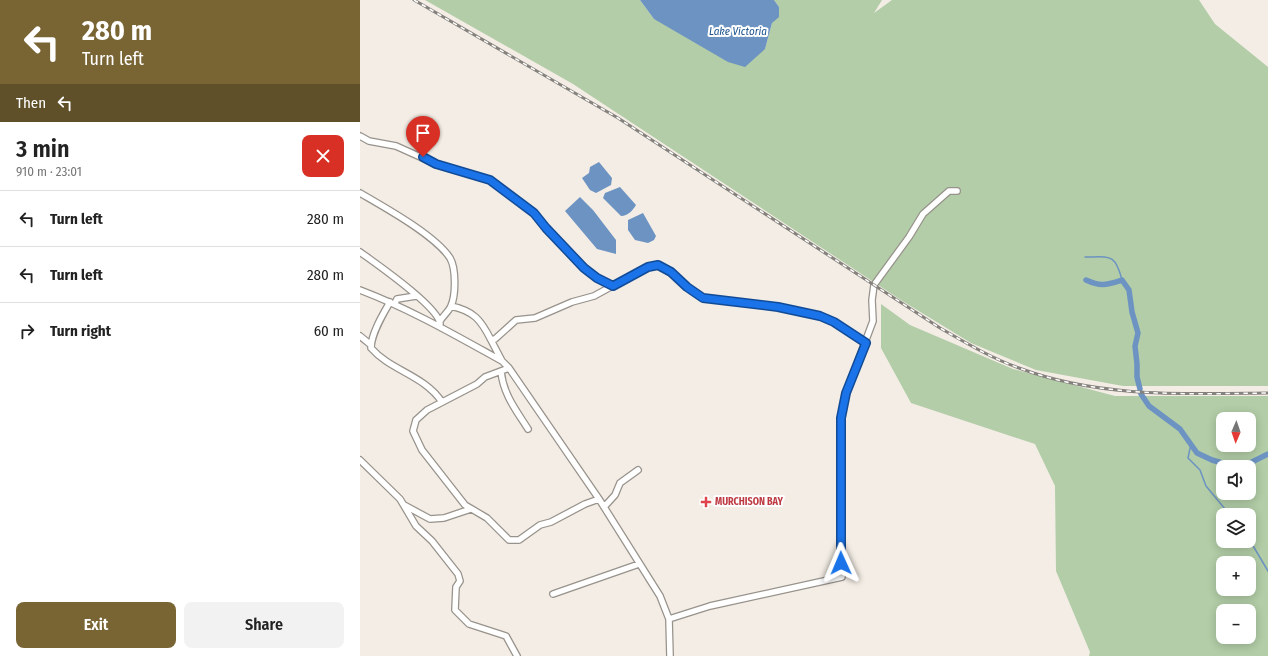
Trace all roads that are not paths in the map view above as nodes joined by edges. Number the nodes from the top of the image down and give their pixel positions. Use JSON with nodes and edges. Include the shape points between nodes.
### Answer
{"nodes":[{"id":1,"x":360,"y":136,"type":"edge"},
{"id":2,"x":957,"y":191,"type":"dead end"},
{"id":3,"x":360,"y":193,"type":"edge"},
{"id":4,"x":360,"y":252,"type":"edge"},
{"id":5,"x":613,"y":286,"type":"junction"},
{"id":6,"x":360,"y":290,"type":"edge"},
{"id":7,"x":416,"y":296,"type":"junction"},
{"id":8,"x":393,"y":302,"type":"junction"},
{"id":9,"x":451,"y":306,"type":"junction"},
{"id":10,"x":440,"y":323,"type":"junction"},
{"id":11,"x":361,"y":336,"type":"edge"},
{"id":12,"x":374,"y":337,"type":"junction"},
{"id":13,"x":491,"y":340,"type":"junction"},
{"id":14,"x":866,"y":343,"type":"junction"},
{"id":15,"x":371,"y":345,"type":"junction"},
{"id":16,"x":502,"y":361,"type":"junction"},
{"id":17,"x":509,"y":368,"type":"junction"},
{"id":18,"x":501,"y":371,"type":"junction"},
{"id":19,"x":442,"y":402,"type":"junction"},
{"id":20,"x":528,"y":429,"type":"dead end"},
{"id":21,"x":360,"y":460,"type":"edge"},
{"id":22,"x":638,"y":470,"type":"dead end"},
{"id":23,"x":599,"y":499,"type":"junction"},
{"id":24,"x":403,"y":504,"type":"junction"},
{"id":25,"x":604,"y":507,"type":"junction"},
{"id":26,"x":471,"y":509,"type":"junction"},
{"id":27,"x":639,"y":564,"type":"junction"},
{"id":28,"x":553,"y":594,"type":"dead end"},
{"id":29,"x":669,"y":619,"type":"junction"},
{"id":30,"x":517,"y":656,"type":"edge"},
{"id":31,"x":670,"y":656,"type":"edge"}],
"edges":[{"from":1,"to":5,"type":"street","via":[[369,141],[396,146],[436,164],[490,180],[534,213],[584,268]]},
{"from":2,"to":14,"type":"street","via":[[949,191],[923,214],[910,237],[874,285],[873,322]]},
{"from":3,"to":9,"type":"street","via":[[395,214],[446,252],[455,275]]},
{"from":4,"to":7,"type":"street","via":[[398,279]]},
{"from":5,"to":13,"type":"street","via":[[548,314],[516,320]]},
{"from":5,"to":14,"type":"street","via":[[648,267],[658,265],[671,272],[703,298],[778,307],[820,316]]},
{"from":6,"to":8,"type":"street"},
{"from":7,"to":8,"type":"street"},
{"from":7,"to":10,"type":"street","via":[[429,307]]},
{"from":8,"to":10,"type":"street"},
{"from":8,"to":12,"type":"street","via":[[379,321]]},
{"from":9,"to":10,"type":"street"},
{"from":9,"to":13,"type":"street","via":[[464,309],[478,318]]},
{"from":10,"to":16,"type":"street"},
{"from":11,"to":12,"type":"street"},
{"from":11,"to":15,"type":"street"},
{"from":12,"to":15,"type":"street"},
{"from":13,"to":16,"type":"street"},
{"from":14,"to":29,"type":"street","via":[[846,393],[841,418],[842,577],[717,604]]},
{"from":15,"to":19,"type":"street","via":[[375,352],[432,389]]},
{"from":16,"to":17,"type":"street"},
{"from":17,"to":18,"type":"street"},
{"from":17,"to":23,"type":"street"},
{"from":18,"to":19,"type":"street","via":[[485,377],[477,384]]},
{"from":18,"to":20,"type":"street","via":[[506,395]]},
{"from":19,"to":26,"type":"street","via":[[420,414],[414,425],[414,436],[428,459]]},
{"from":21,"to":24,"type":"street"},
{"from":22,"to":25,"type":"street","via":[[620,483],[615,495]]},
{"from":23,"to":25,"type":"street"},
{"from":23,"to":26,"type":"street","via":[[540,525],[516,541],[507,539],[487,518]]},
{"from":24,"to":26,"type":"street","via":[[430,519],[444,518]]},
{"from":24,"to":30,"type":"street","via":[[416,526],[432,541],[458,574],[460,581],[456,587],[455,610],[469,624],[506,636]]},
{"from":25,"to":27,"type":"street"},
{"from":27,"to":28,"type":"street"},
{"from":27,"to":29,"type":"street","via":[[660,596]]},
{"from":29,"to":31,"type":"street"}]}
